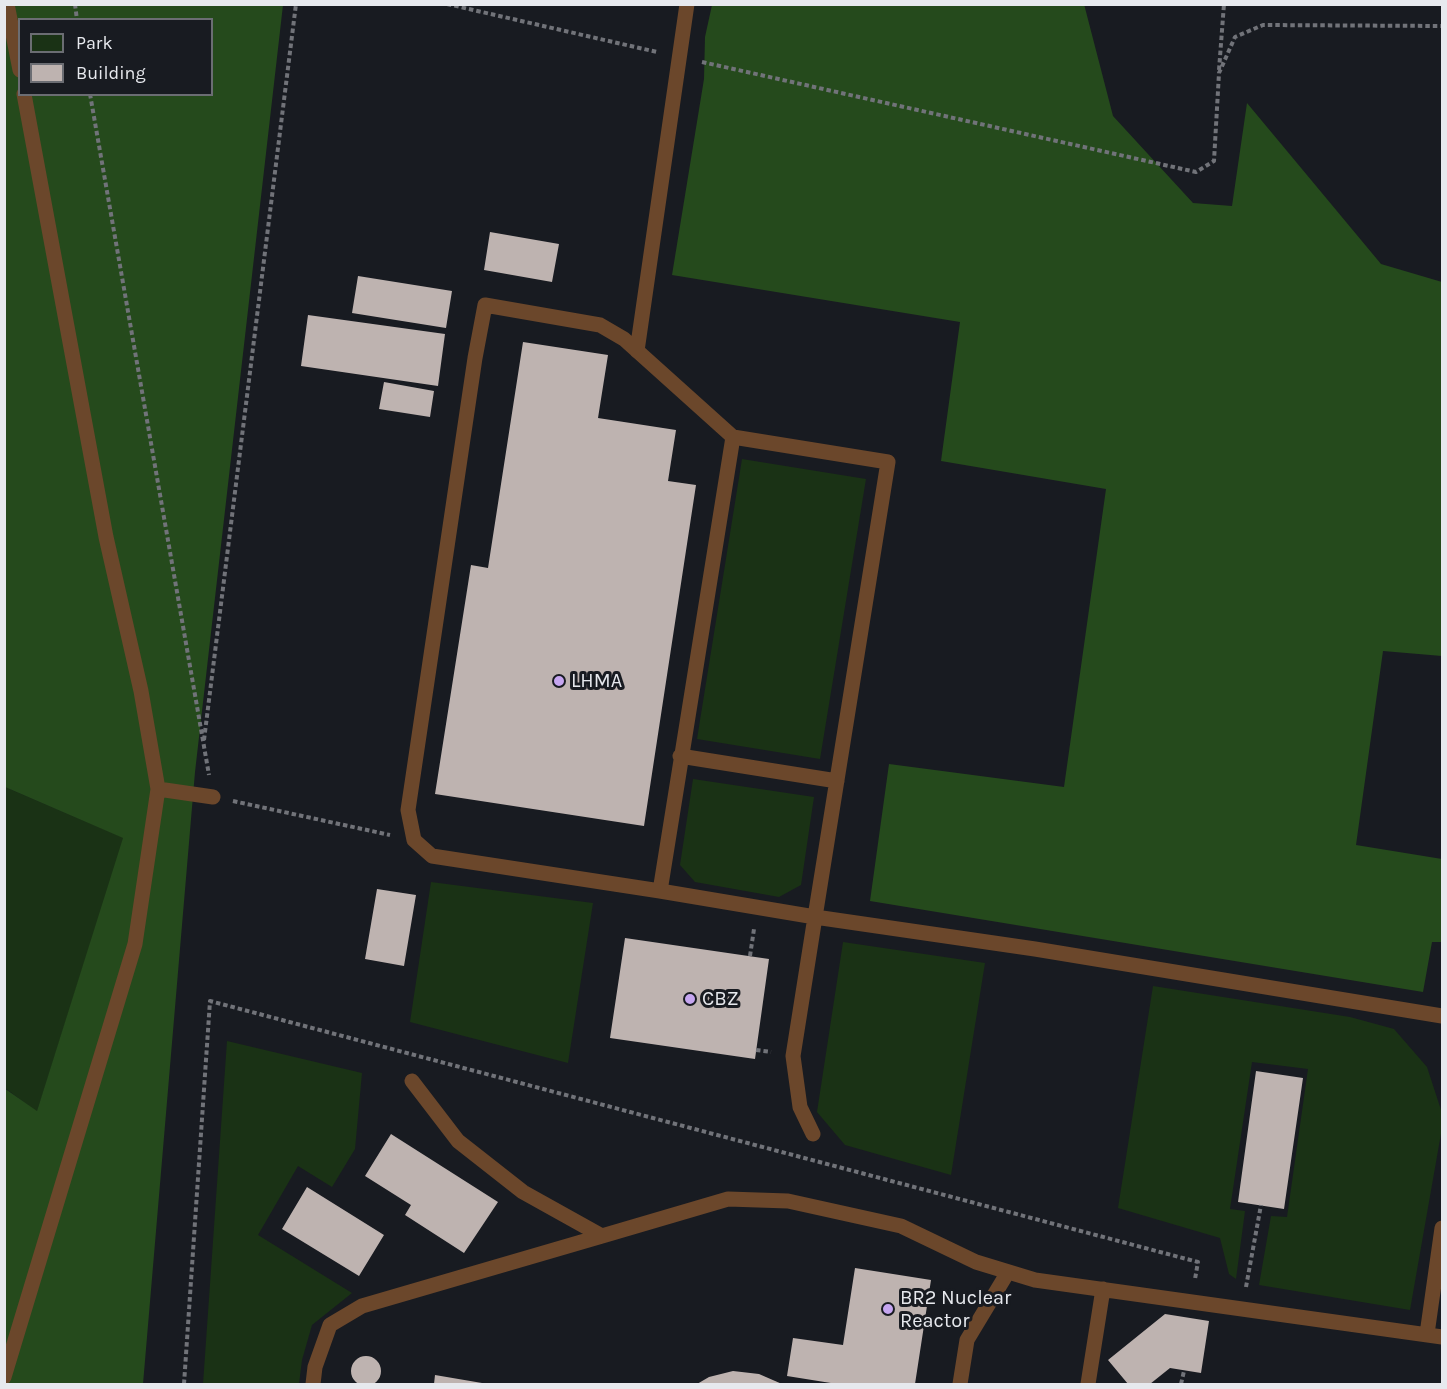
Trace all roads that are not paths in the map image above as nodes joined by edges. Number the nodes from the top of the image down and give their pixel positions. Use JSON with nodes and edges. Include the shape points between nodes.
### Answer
{"nodes":[{"id":1,"x":7,"y":4,"type":"edge"},
{"id":2,"x":687,"y":4,"type":"edge"},
{"id":3,"x":18,"y":60,"type":"edge"},
{"id":4,"x":24,"y":96,"type":"edge"},
{"id":5,"x":637,"y":351,"type":"junction"},
{"id":6,"x":733,"y":437,"type":"junction"},
{"id":7,"x":680,"y":756,"type":"junction"},
{"id":8,"x":837,"y":781,"type":"junction"},
{"id":9,"x":158,"y":789,"type":"junction"},
{"id":10,"x":213,"y":797,"type":"road end"},
{"id":11,"x":660,"y":891,"type":"junction"},
{"id":12,"x":815,"y":917,"type":"junction"},
{"id":13,"x":1443,"y":1016,"type":"edge"},
{"id":14,"x":412,"y":1081,"type":"dead end"},
{"id":15,"x":813,"y":1134,"type":"dead end"},
{"id":16,"x":1443,"y":1228,"type":"edge"},
{"id":17,"x":602,"y":1236,"type":"junction"},
{"id":18,"x":1008,"y":1272,"type":"junction"},
{"id":19,"x":1103,"y":1289,"type":"junction"},
{"id":20,"x":1435,"y":1336,"type":"edge"},
{"id":21,"x":4,"y":1377,"type":"edge"},
{"id":22,"x":313,"y":1384,"type":"edge"},
{"id":23,"x":960,"y":1384,"type":"edge"},
{"id":24,"x":1088,"y":1384,"type":"edge"}],
"edges":[{"from":1,"to":3,"type":"lane"},
{"from":2,"to":5,"type":"lane"},
{"from":4,"to":9,"type":"lane","via":[[106,537],[141,691]]},
{"from":5,"to":6,"type":"lane"},
{"from":5,"to":11,"type":"lane","via":[[600,325],[485,305],[408,810],[414,840],[432,856]]},
{"from":6,"to":7,"type":"lane"},
{"from":6,"to":8,"type":"lane","via":[[888,462]]},
{"from":7,"to":8,"type":"lane"},
{"from":7,"to":11,"type":"lane"},
{"from":8,"to":12,"type":"lane"},
{"from":9,"to":10,"type":"lane"},
{"from":9,"to":21,"type":"lane","via":[[135,944]]},
{"from":11,"to":12,"type":"lane"},
{"from":12,"to":13,"type":"lane"},
{"from":12,"to":15,"type":"lane","via":[[793,1056],[800,1107]]},
{"from":14,"to":17,"type":"lane","via":[[458,1142],[523,1192]]},
{"from":16,"to":20,"type":"lane"},
{"from":17,"to":18,"type":"lane","via":[[728,1199],[788,1202],[901,1226],[976,1262]]},
{"from":17,"to":22,"type":"lane","via":[[362,1306],[330,1325]]},
{"from":18,"to":19,"type":"lane","via":[[1035,1280]]},
{"from":18,"to":23,"type":"lane","via":[[967,1340]]},
{"from":19,"to":20,"type":"lane"},
{"from":19,"to":24,"type":"lane"}]}
